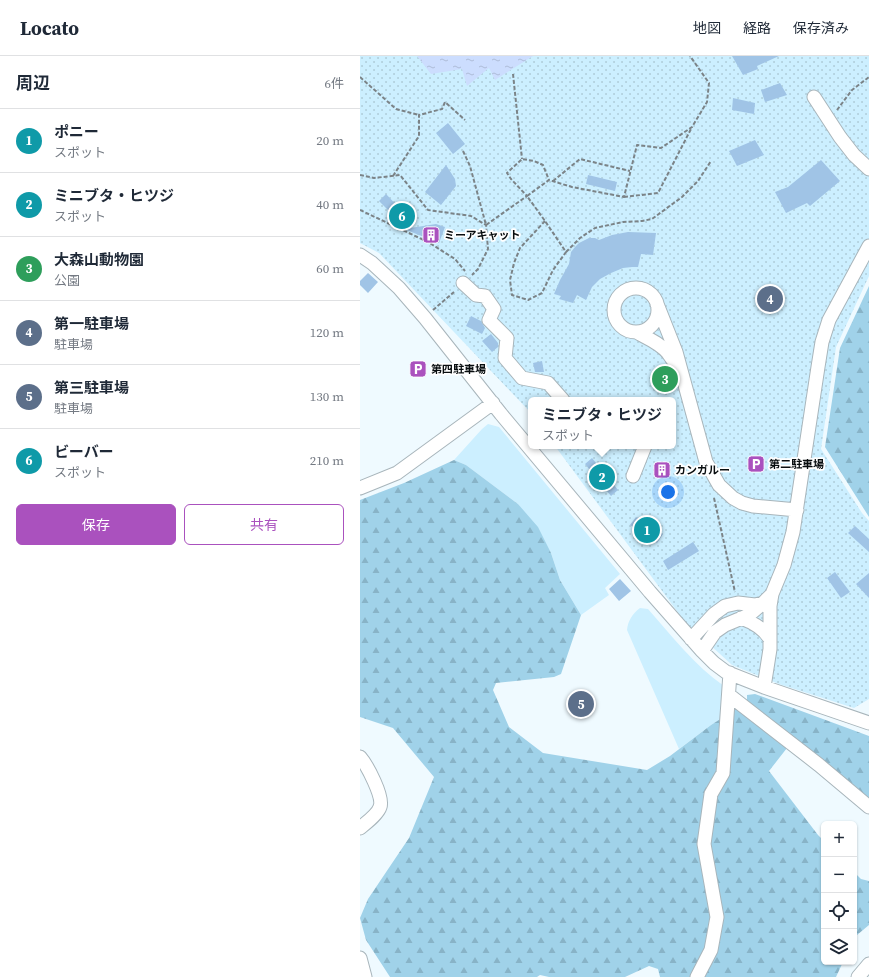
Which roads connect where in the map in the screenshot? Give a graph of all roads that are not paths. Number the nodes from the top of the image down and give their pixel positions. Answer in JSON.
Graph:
{"nodes":[{"id":1,"x":814,"y":98,"type":"dead end"},
{"id":2,"x":869,"y":168,"type":"edge"},
{"id":3,"x":869,"y":246,"type":"edge"},
{"id":4,"x":360,"y":255,"type":"edge"},
{"id":5,"x":467,"y":280,"type":"road end"},
{"id":6,"x":657,"y":304,"type":"junction"},
{"id":7,"x":636,"y":332,"type":"junction"},
{"id":8,"x":681,"y":372,"type":"junction"},
{"id":9,"x":560,"y":397,"type":"edge"},
{"id":10,"x":493,"y":403,"type":"junction"},
{"id":11,"x":528,"y":445,"type":"edge"},
{"id":12,"x":531,"y":449,"type":"edge"},
{"id":13,"x":644,"y":449,"type":"edge"},
{"id":14,"x":633,"y":476,"type":"dead end"},
{"id":15,"x":360,"y":488,"type":"edge"},
{"id":16,"x":797,"y":510,"type":"junction"},
{"id":17,"x":772,"y":594,"type":"junction"},
{"id":18,"x":762,"y":603,"type":"junction"},
{"id":19,"x":741,"y":618,"type":"junction"},
{"id":20,"x":691,"y":639,"type":"junction"},
{"id":21,"x":770,"y":639,"type":"junction"},
{"id":22,"x":702,"y":651,"type":"junction"},
{"id":23,"x":730,"y":673,"type":"junction"},
{"id":24,"x":764,"y":687,"type":"junction"},
{"id":25,"x":729,"y":695,"type":"junction"},
{"id":26,"x":869,"y":723,"type":"edge"},
{"id":27,"x":360,"y":757,"type":"edge"},
{"id":28,"x":869,"y":807,"type":"edge"},
{"id":29,"x":360,"y":828,"type":"edge"},
{"id":30,"x":360,"y":958,"type":"edge"},
{"id":31,"x":869,"y":964,"type":"edge"},
{"id":32,"x":365,"y":977,"type":"edge"},
{"id":33,"x":697,"y":977,"type":"edge"},
{"id":34,"x":858,"y":977,"type":"edge"}],
"edges":[{"from":1,"to":2,"type":"street"},
{"from":3,"to":16,"type":"street"},
{"from":4,"to":10,"type":"street"},
{"from":5,"to":9,"type":"street"},
{"from":6,"to":7,"type":"street"},
{"from":6,"to":7,"type":"street"},
{"from":6,"to":8,"type":"street"},
{"from":7,"to":8,"type":"street"},
{"from":8,"to":16,"type":"street"},
{"from":10,"to":11,"type":"street"},
{"from":10,"to":15,"type":"street"},
{"from":12,"to":20,"type":"street"},
{"from":13,"to":14,"type":"street"},
{"from":16,"to":17,"type":"street"},
{"from":17,"to":18,"type":"street"},
{"from":17,"to":21,"type":"street"},
{"from":18,"to":19,"type":"street"},
{"from":18,"to":20,"type":"street"},
{"from":19,"to":21,"type":"street"},
{"from":19,"to":22,"type":"street"},
{"from":20,"to":22,"type":"street"},
{"from":21,"to":24,"type":"street"},
{"from":22,"to":23,"type":"street"},
{"from":23,"to":24,"type":"street"},
{"from":23,"to":25,"type":"street"},
{"from":24,"to":26,"type":"street"},
{"from":25,"to":28,"type":"street"},
{"from":25,"to":33,"type":"street"},
{"from":27,"to":29,"type":"street"},
{"from":30,"to":32,"type":"street"},
{"from":31,"to":34,"type":"street"}]}
